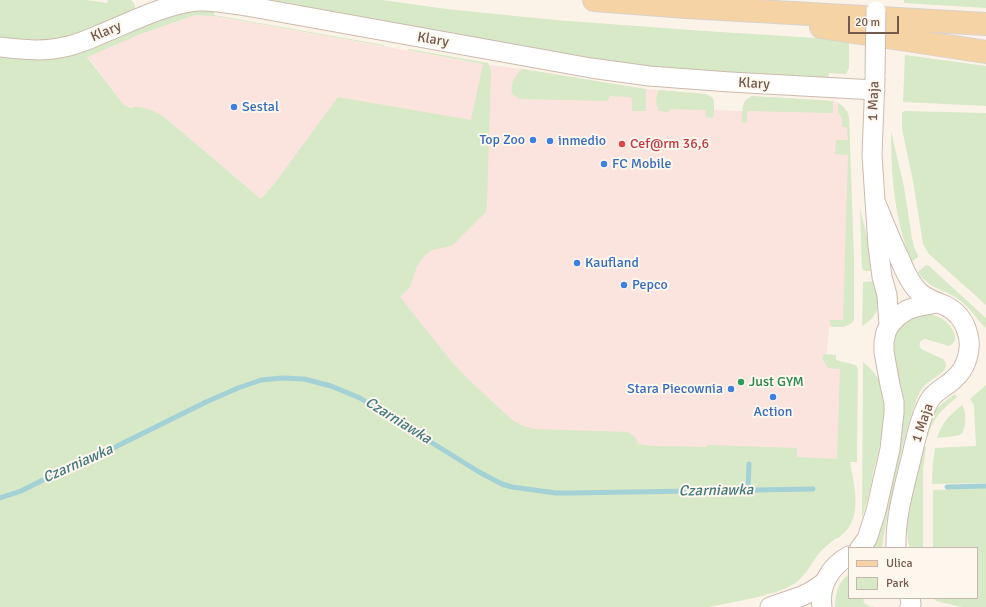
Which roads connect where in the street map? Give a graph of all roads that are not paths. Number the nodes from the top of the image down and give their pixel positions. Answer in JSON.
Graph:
{"nodes":[{"id":1,"x":594,"y":0,"type":"edge"},
{"id":2,"x":877,"y":0,"type":"edge"},
{"id":3,"x":687,"y":7,"type":"junction"},
{"id":4,"x":986,"y":24,"type":"edge"},
{"id":5,"x":0,"y":47,"type":"edge"},
{"id":6,"x":986,"y":52,"type":"edge"},
{"id":7,"x":875,"y":82,"type":"junction"},
{"id":8,"x":875,"y":201,"type":"junction"},
{"id":9,"x":937,"y":303,"type":"junction"},
{"id":10,"x":889,"y":326,"type":"junction"},
{"id":11,"x":861,"y":547,"type":"edge"},
{"id":12,"x":896,"y":547,"type":"edge"},
{"id":13,"x":848,"y":557,"type":"edge"},
{"id":14,"x":825,"y":582,"type":"junction"},
{"id":15,"x":770,"y":607,"type":"edge"},
{"id":16,"x":822,"y":607,"type":"edge"}],
"edges":[{"from":1,"to":3,"type":"main road"},
{"from":2,"to":7,"type":"street","name":"1 Maja","bridge":true},
{"from":3,"to":4,"type":"main road"},
{"from":3,"to":6,"type":"main road"},
{"from":5,"to":7,"type":"street","name":"Klary"},
{"from":7,"to":8,"type":"street","name":"1 Maja"},
{"from":8,"to":9,"type":"street","name":"1 Maja"},
{"from":8,"to":10,"type":"street","name":"1 Maja"},
{"from":9,"to":10,"type":"street"},
{"from":9,"to":12,"type":"street","name":"1 Maja"},
{"from":10,"to":11,"type":"street","name":"1 Maja"},
{"from":13,"to":14,"type":"street"},
{"from":14,"to":15,"type":"street"},
{"from":14,"to":16,"type":"street"}]}
